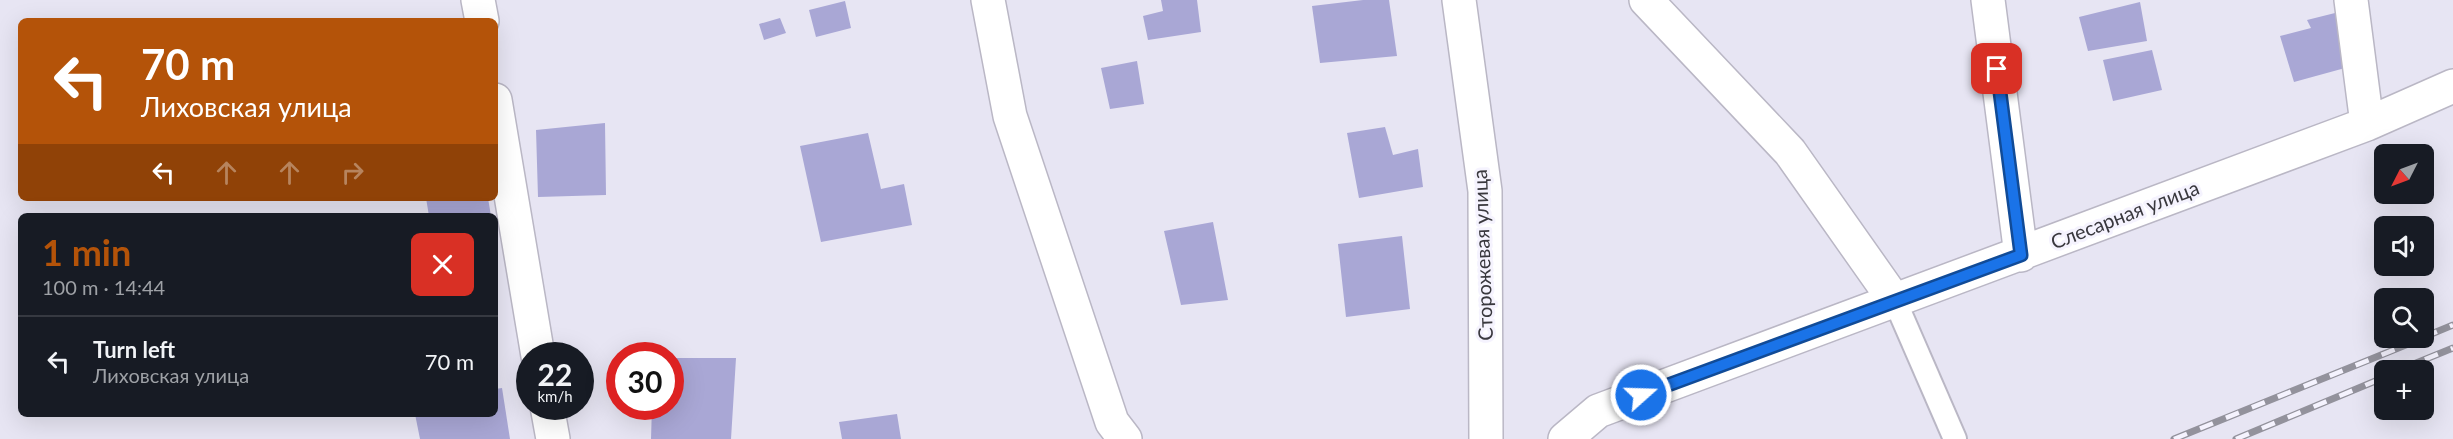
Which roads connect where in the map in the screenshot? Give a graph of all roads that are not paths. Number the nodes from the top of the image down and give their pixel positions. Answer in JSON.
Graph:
{"nodes":[{"id":1,"x":478,"y":0,"type":"edge"},
{"id":2,"x":988,"y":0,"type":"edge"},
{"id":3,"x":1460,"y":0,"type":"edge"},
{"id":4,"x":1646,"y":0,"type":"edge"},
{"id":5,"x":1988,"y":0,"type":"edge"},
{"id":6,"x":2351,"y":0,"type":"edge"},
{"id":7,"x":481,"y":18,"type":"edge"},
{"id":8,"x":2453,"y":86,"type":"edge"},
{"id":9,"x":498,"y":118,"type":"edge"},
{"id":10,"x":2367,"y":124,"type":"junction"},
{"id":11,"x":2021,"y":255,"type":"junction"},
{"id":12,"x":1895,"y":302,"type":"junction"},
{"id":13,"x":536,"y":342,"type":"edge"},
{"id":14,"x":550,"y":420,"type":"edge"},
{"id":15,"x":553,"y":439,"type":"edge"},
{"id":16,"x":1125,"y":439,"type":"edge"},
{"id":17,"x":1486,"y":439,"type":"edge"},
{"id":18,"x":1565,"y":439,"type":"edge"},
{"id":19,"x":1955,"y":439,"type":"edge"}],
"edges":[{"from":1,"to":7,"type":"street"},
{"from":2,"to":16,"type":"street"},
{"from":3,"to":17,"type":"street","name":"Сторожевая улица"},
{"from":4,"to":12,"type":"street"},
{"from":5,"to":11,"type":"street"},
{"from":6,"to":10,"type":"street"},
{"from":8,"to":10,"type":"street","name":"Слесарная улица"},
{"from":9,"to":13,"type":"street"},
{"from":10,"to":11,"type":"street","name":"Слесарная улица"},
{"from":11,"to":12,"type":"street","name":"Слесарная улица"},
{"from":12,"to":18,"type":"street","name":"Слесарная улица"},
{"from":12,"to":19,"type":"lane"},
{"from":14,"to":15,"type":"street"}]}
